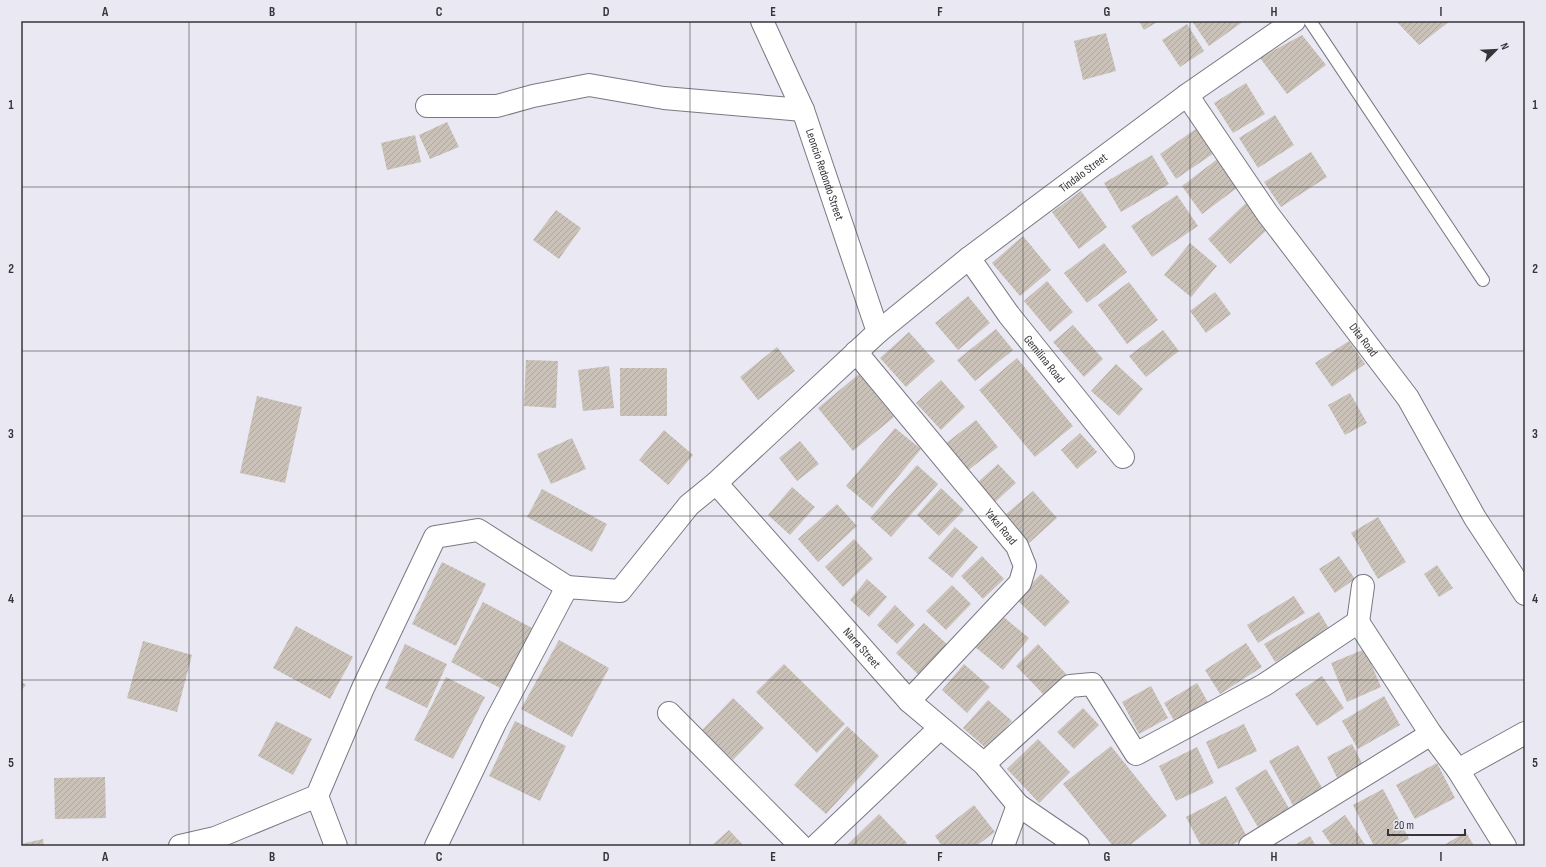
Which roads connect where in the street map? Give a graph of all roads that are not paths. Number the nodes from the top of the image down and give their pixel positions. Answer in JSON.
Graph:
{"nodes":[{"id":1,"x":762,"y":21,"type":"edge"},
{"id":2,"x":1294,"y":21,"type":"edge"},
{"id":3,"x":1310,"y":21,"type":"edge"},
{"id":4,"x":1188,"y":95,"type":"junction"},
{"id":5,"x":427,"y":106,"type":"dead end"},
{"id":6,"x":803,"y":110,"type":"junction"},
{"id":7,"x":969,"y":258,"type":"junction"},
{"id":8,"x":1483,"y":280,"type":"dead end"},
{"id":9,"x":878,"y":332,"type":"junction"},
{"id":10,"x":856,"y":352,"type":"junction"},
{"id":11,"x":1123,"y":457,"type":"dead end"},
{"id":12,"x":716,"y":483,"type":"junction"},
{"id":13,"x":1363,"y":586,"type":"dead end"},
{"id":14,"x":567,"y":587,"type":"junction"},
{"id":15,"x":1525,"y":594,"type":"edge"},
{"id":16,"x":1358,"y":622,"type":"junction"},
{"id":17,"x":909,"y":701,"type":"junction"},
{"id":18,"x":669,"y":713,"type":"dead end"},
{"id":19,"x":940,"y":728,"type":"junction"},
{"id":20,"x":1525,"y":733,"type":"edge"},
{"id":21,"x":1431,"y":734,"type":"junction"},
{"id":22,"x":984,"y":764,"type":"junction"},
{"id":23,"x":1458,"y":770,"type":"junction"},
{"id":24,"x":317,"y":796,"type":"junction"},
{"id":25,"x":1018,"y":805,"type":"junction"},
{"id":26,"x":180,"y":846,"type":"edge"},
{"id":27,"x":336,"y":846,"type":"edge"},
{"id":28,"x":436,"y":846,"type":"edge"},
{"id":29,"x":801,"y":846,"type":"edge"},
{"id":30,"x":816,"y":846,"type":"edge"},
{"id":31,"x":1003,"y":846,"type":"edge"},
{"id":32,"x":1078,"y":846,"type":"edge"},
{"id":33,"x":1250,"y":846,"type":"edge"},
{"id":34,"x":1505,"y":846,"type":"edge"}],
"edges":[{"from":1,"to":6,"type":"street","name":"Leoncio Redondo Street"},
{"from":2,"to":4,"type":"street","name":"Tindalo Street"},
{"from":3,"to":8,"type":"lane"},
{"from":4,"to":7,"type":"street","name":"Tindalo Street"},
{"from":4,"to":15,"type":"street","name":"Dita Road"},
{"from":5,"to":6,"type":"street"},
{"from":6,"to":9,"type":"street","name":"Leoncio Redondo Street"},
{"from":7,"to":9,"type":"street","name":"Tindalo Street"},
{"from":7,"to":11,"type":"street","name":"Gemilina Road"},
{"from":9,"to":10,"type":"street","name":"Tindalo Street"},
{"from":10,"to":12,"type":"street","name":"Tindalo Street"},
{"from":10,"to":17,"type":"street","name":"Yakal Road"},
{"from":12,"to":14,"type":"street","name":"Tindalo Street"},
{"from":12,"to":17,"type":"street","name":"Narra Street"},
{"from":13,"to":16,"type":"street"},
{"from":14,"to":24,"type":"street"},
{"from":14,"to":28,"type":"street"},
{"from":16,"to":21,"type":"street"},
{"from":16,"to":22,"type":"street"},
{"from":17,"to":19,"type":"street","name":"Narra Street"},
{"from":18,"to":29,"type":"street"},
{"from":19,"to":22,"type":"street","name":"Narra Street"},
{"from":19,"to":30,"type":"street"},
{"from":20,"to":23,"type":"street"},
{"from":21,"to":23,"type":"street"},
{"from":21,"to":33,"type":"street"},
{"from":22,"to":25,"type":"street","name":"Narra Street"},
{"from":23,"to":34,"type":"street"},
{"from":24,"to":26,"type":"street"},
{"from":24,"to":27,"type":"street"},
{"from":25,"to":31,"type":"street"},
{"from":25,"to":32,"type":"street","name":"Narra Street"}]}
